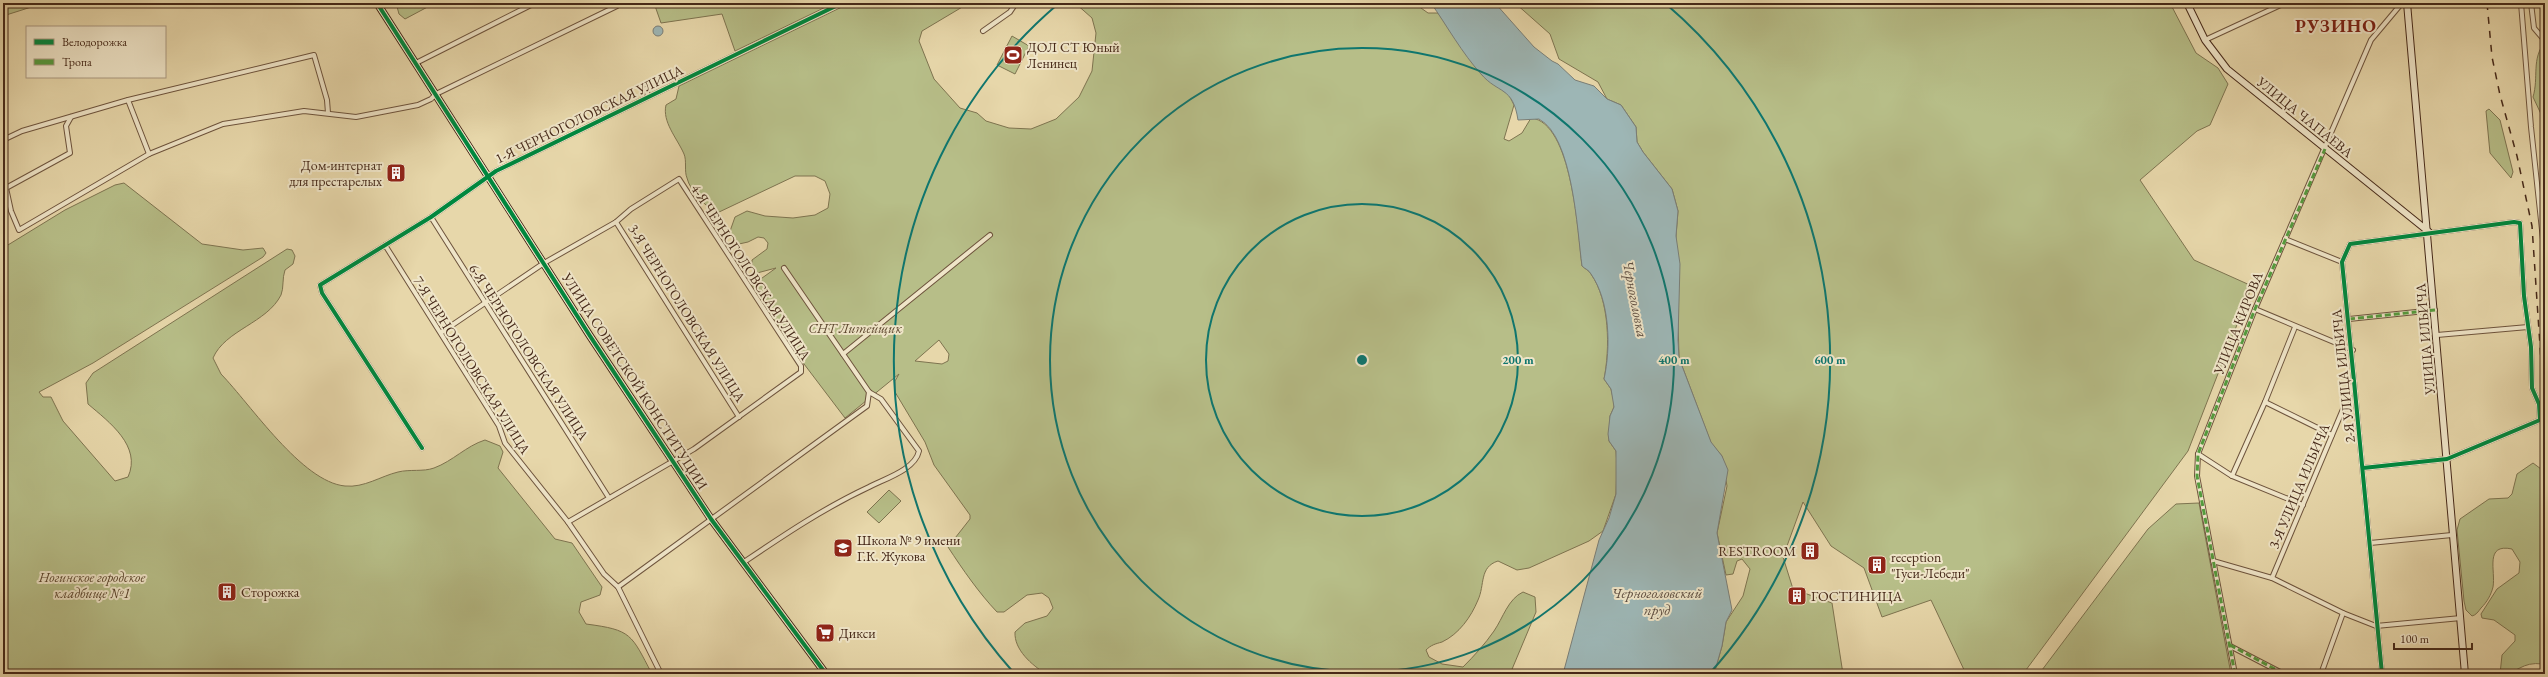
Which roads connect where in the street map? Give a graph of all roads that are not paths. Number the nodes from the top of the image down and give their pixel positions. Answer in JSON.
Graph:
{"nodes":[{"id":1,"x":377,"y":3,"type":"edge"},
{"id":2,"x":618,"y":3,"type":"edge"},
{"id":3,"x":842,"y":3,"type":"edge"},
{"id":4,"x":1016,"y":3,"type":"edge"},
{"id":5,"x":2187,"y":3,"type":"edge"},
{"id":6,"x":2285,"y":3,"type":"edge"},
{"id":7,"x":2402,"y":3,"type":"edge"},
{"id":8,"x":2407,"y":3,"type":"edge"},
{"id":9,"x":2521,"y":3,"type":"edge"},
{"id":10,"x":2531,"y":3,"type":"edge"},
{"id":11,"x":531,"y":5,"type":"dead end"},
{"id":12,"x":983,"y":31,"type":"dead end"},
{"id":13,"x":2205,"y":40,"type":"junction"},
{"id":14,"x":2545,"y":41,"type":"edge"},
{"id":15,"x":416,"y":63,"type":"junction"},
{"id":16,"x":646,"y":89,"type":"dead end"},
{"id":17,"x":436,"y":94,"type":"junction"},
{"id":18,"x":648,"y":96,"type":"junction"},
{"id":19,"x":128,"y":100,"type":"junction"},
{"id":20,"x":328,"y":113,"type":"junction"},
{"id":21,"x":70,"y":118,"type":"junction"},
{"id":22,"x":3,"y":140,"type":"edge"},
{"id":23,"x":2325,"y":149,"type":"junction"},
{"id":24,"x":149,"y":154,"type":"junction"},
{"id":25,"x":488,"y":177,"type":"junction"},
{"id":26,"x":3,"y":182,"type":"edge"},
{"id":27,"x":6,"y":188,"type":"junction"},
{"id":28,"x":2541,"y":212,"type":"junction"},
{"id":29,"x":431,"y":216,"type":"junction"},
{"id":30,"x":2545,"y":217,"type":"edge"},
{"id":31,"x":616,"y":222,"type":"junction"},
{"id":32,"x":2429,"y":232,"type":"junction"},
{"id":33,"x":990,"y":235,"type":"dead end"},
{"id":34,"x":2285,"y":239,"type":"junction"},
{"id":35,"x":385,"y":245,"type":"junction"},
{"id":36,"x":2545,"y":258,"type":"edge"},
{"id":37,"x":2342,"y":262,"type":"junction"},
{"id":38,"x":544,"y":263,"type":"junction"},
{"id":39,"x":784,"y":268,"type":"dead end"},
{"id":40,"x":485,"y":304,"type":"junction"},
{"id":41,"x":2255,"y":309,"type":"junction"},
{"id":42,"x":2435,"y":310,"type":"junction"},
{"id":43,"x":2349,"y":319,"type":"junction"},
{"id":44,"x":2295,"y":326,"type":"junction"},
{"id":45,"x":2528,"y":327,"type":"junction"},
{"id":46,"x":442,"y":332,"type":"junction"},
{"id":47,"x":2437,"y":335,"type":"junction"},
{"id":48,"x":2353,"y":350,"type":"junction"},
{"id":49,"x":844,"y":354,"type":"junction"},
{"id":50,"x":2354,"y":381,"type":"junction"},
{"id":51,"x":869,"y":392,"type":"junction"},
{"id":52,"x":2265,"y":402,"type":"junction"},
{"id":53,"x":739,"y":417,"type":"junction"},
{"id":54,"x":2332,"y":435,"type":"junction"},
{"id":55,"x":422,"y":448,"type":"dead end"},
{"id":56,"x":2198,"y":454,"type":"junction"},
{"id":57,"x":2447,"y":459,"type":"junction"},
{"id":58,"x":673,"y":461,"type":"junction"},
{"id":59,"x":2363,"y":468,"type":"junction"},
{"id":60,"x":2232,"y":476,"type":"junction"},
{"id":61,"x":609,"y":498,"type":"junction"},
{"id":62,"x":2303,"y":505,"type":"junction"},
{"id":63,"x":712,"y":519,"type":"junction"},
{"id":64,"x":568,"y":522,"type":"junction"},
{"id":65,"x":2452,"y":535,"type":"junction"},
{"id":66,"x":2370,"y":543,"type":"junction"},
{"id":67,"x":2213,"y":561,"type":"junction"},
{"id":68,"x":744,"y":562,"type":"junction"},
{"id":69,"x":2272,"y":578,"type":"junction"},
{"id":70,"x":618,"y":587,"type":"junction"},
{"id":71,"x":2343,"y":613,"type":"junction"},
{"id":72,"x":2461,"y":618,"type":"junction"},
{"id":73,"x":2376,"y":626,"type":"junction"},
{"id":74,"x":2230,"y":645,"type":"junction"},
{"id":75,"x":661,"y":674,"type":"edge"},
{"id":76,"x":826,"y":674,"type":"edge"},
{"id":77,"x":2235,"y":674,"type":"edge"},
{"id":78,"x":2284,"y":674,"type":"edge"},
{"id":79,"x":2321,"y":674,"type":"edge"},
{"id":80,"x":2382,"y":674,"type":"edge"},
{"id":81,"x":2465,"y":674,"type":"edge"}],
"edges":[{"from":1,"to":15,"type":"street","name":"УЛИЦА СОВЕТСКОЙ КОНСТИТУЦИИ"},
{"from":2,"to":17,"type":"street"},
{"from":3,"to":18,"type":"street","name":"1-Я ЧЕРНОГОЛОВСКАЯ УЛИЦА"},
{"from":4,"to":12,"type":"street"},
{"from":5,"to":13,"type":"street","name":"УЛИЦА ЧАПАЕВА"},
{"from":6,"to":13,"type":"street"},
{"from":7,"to":23,"type":"street","name":"УЛИЦА КИРОВА"},
{"from":8,"to":32,"type":"street","name":"УЛИЦА ИЛЬИЧА"},
{"from":9,"to":28,"type":"street"},
{"from":10,"to":14,"type":"street"},
{"from":11,"to":15,"type":"street"},
{"from":13,"to":23,"type":"street","name":"УЛИЦА ЧАПАЕВА"},
{"from":15,"to":17,"type":"street","name":"УЛИЦА СОВЕТСКОЙ КОНСТИТУЦИИ"},
{"from":16,"to":18,"type":"street"},
{"from":17,"to":20,"type":"street"},
{"from":17,"to":25,"type":"street","name":"УЛИЦА СОВЕТСКОЙ КОНСТИТУЦИИ"},
{"from":18,"to":25,"type":"street","name":"1-Я ЧЕРНОГОЛОВСКАЯ УЛИЦА"},
{"from":19,"to":20,"type":"street"},
{"from":19,"to":21,"type":"street"},
{"from":19,"to":24,"type":"street"},
{"from":20,"to":24,"type":"street"},
{"from":21,"to":22,"type":"street"},
{"from":21,"to":27,"type":"street"},
{"from":23,"to":32,"type":"street","name":"УЛИЦА ЧАПАЕВА"},
{"from":23,"to":34,"type":"street","name":"УЛИЦА КИРОВА"},
{"from":24,"to":27,"type":"street"},
{"from":25,"to":29,"type":"street","name":"1-Я ЧЕРНОГОЛОВСКАЯ УЛИЦА"},
{"from":25,"to":38,"type":"street","name":"УЛИЦА СОВЕТСКОЙ КОНСТИТУЦИИ"},
{"from":26,"to":27,"type":"street"},
{"from":28,"to":30,"type":"street"},
{"from":28,"to":36,"type":"street"},
{"from":29,"to":35,"type":"street","name":"1-Я ЧЕРНОГОЛОВСКАЯ УЛИЦА"},
{"from":29,"to":40,"type":"street","name":"6-Я ЧЕРНОГОЛОВСКАЯ УЛИЦА"},
{"from":31,"to":38,"type":"street"},
{"from":31,"to":53,"type":"street","name":"3-Я ЧЕРНОГОЛОВСКАЯ УЛИЦА"},
{"from":31,"to":53,"type":"street","name":"4-Я ЧЕРНОГОЛОВСКАЯ УЛИЦА"},
{"from":32,"to":37,"type":"street"},
{"from":32,"to":42,"type":"street","name":"УЛИЦА ИЛЬИЧА"},
{"from":32,"to":45,"type":"street"},
{"from":33,"to":49,"type":"street"},
{"from":34,"to":37,"type":"street"},
{"from":34,"to":41,"type":"street","name":"УЛИЦА КИРОВА"},
{"from":35,"to":46,"type":"street","name":"7-Я ЧЕРНОГОЛОВСКАЯ УЛИЦА"},
{"from":35,"to":55,"type":"street","name":"1-Я ЧЕРНОГОЛОВСКАЯ УЛИЦА"},
{"from":37,"to":43,"type":"street","name":"2-Я УЛИЦА ИЛЬИЧА"},
{"from":38,"to":40,"type":"street"},
{"from":38,"to":58,"type":"street","name":"УЛИЦА СОВЕТСКОЙ КОНСТИТУЦИИ"},
{"from":39,"to":49,"type":"street"},
{"from":40,"to":46,"type":"street"},
{"from":40,"to":61,"type":"street","name":"6-Я ЧЕРНОГОЛОВСКАЯ УЛИЦА"},
{"from":41,"to":44,"type":"street"},
{"from":41,"to":56,"type":"street","name":"УЛИЦА КИРОВА"},
{"from":42,"to":43,"type":"street"},
{"from":42,"to":47,"type":"street","name":"УЛИЦА ИЛЬИЧА"},
{"from":43,"to":48,"type":"street","name":"2-Я УЛИЦА ИЛЬИЧА"},
{"from":44,"to":48,"type":"street"},
{"from":44,"to":52,"type":"street"},
{"from":45,"to":47,"type":"street"},
{"from":45,"to":57,"type":"street"},
{"from":46,"to":64,"type":"street","name":"7-Я ЧЕРНОГОЛОВСКАЯ УЛИЦА"},
{"from":47,"to":57,"type":"street","name":"УЛИЦА ИЛЬИЧА"},
{"from":48,"to":50,"type":"street","name":"2-Я УЛИЦА ИЛЬИЧА"},
{"from":49,"to":51,"type":"street"},
{"from":50,"to":54,"type":"street","name":"3-Я УЛИЦА ИЛЬИЧА"},
{"from":50,"to":59,"type":"street","name":"2-Я УЛИЦА ИЛЬИЧА"},
{"from":51,"to":63,"type":"street"},
{"from":51,"to":68,"type":"street"},
{"from":52,"to":54,"type":"street"},
{"from":52,"to":60,"type":"street"},
{"from":53,"to":58,"type":"street"},
{"from":54,"to":62,"type":"street","name":"3-Я УЛИЦА ИЛЬИЧА"},
{"from":56,"to":60,"type":"street"},
{"from":56,"to":67,"type":"street","name":"УЛИЦА КИРОВА"},
{"from":57,"to":59,"type":"street"},
{"from":57,"to":65,"type":"street","name":"УЛИЦА ИЛЬИЧА"},
{"from":58,"to":61,"type":"street"},
{"from":58,"to":63,"type":"street","name":"УЛИЦА СОВЕТСКОЙ КОНСТИТУЦИИ"},
{"from":59,"to":66,"type":"street","name":"2-Я УЛИЦА ИЛЬИЧА"},
{"from":60,"to":62,"type":"street"},
{"from":61,"to":64,"type":"street"},
{"from":62,"to":69,"type":"street","name":"3-Я УЛИЦА ИЛЬИЧА"},
{"from":63,"to":68,"type":"street","name":"УЛИЦА СОВЕТСКОЙ КОНСТИТУЦИИ"},
{"from":63,"to":70,"type":"street"},
{"from":64,"to":70,"type":"street","name":"7-Я ЧЕРНОГОЛОВСКАЯ УЛИЦА"},
{"from":65,"to":66,"type":"street"},
{"from":65,"to":72,"type":"street","name":"УЛИЦА ИЛЬИЧА"},
{"from":66,"to":73,"type":"street","name":"2-Я УЛИЦА ИЛЬИЧА"},
{"from":67,"to":69,"type":"street"},
{"from":67,"to":74,"type":"street","name":"УЛИЦА КИРОВА"},
{"from":68,"to":76,"type":"street","name":"УЛИЦА СОВЕТСКОЙ КОНСТИТУЦИИ"},
{"from":69,"to":71,"type":"street"},
{"from":70,"to":75,"type":"street","name":"7-Я ЧЕРНОГОЛОВСКАЯ УЛИЦА"},
{"from":71,"to":73,"type":"street"},
{"from":71,"to":79,"type":"street"},
{"from":72,"to":73,"type":"street"},
{"from":72,"to":81,"type":"street","name":"УЛИЦА ИЛЬИЧА"},
{"from":73,"to":80,"type":"street","name":"2-Я УЛИЦА ИЛЬИЧА"},
{"from":74,"to":77,"type":"street","name":"УЛИЦА КИРОВА"},
{"from":74,"to":78,"type":"street"}]}
